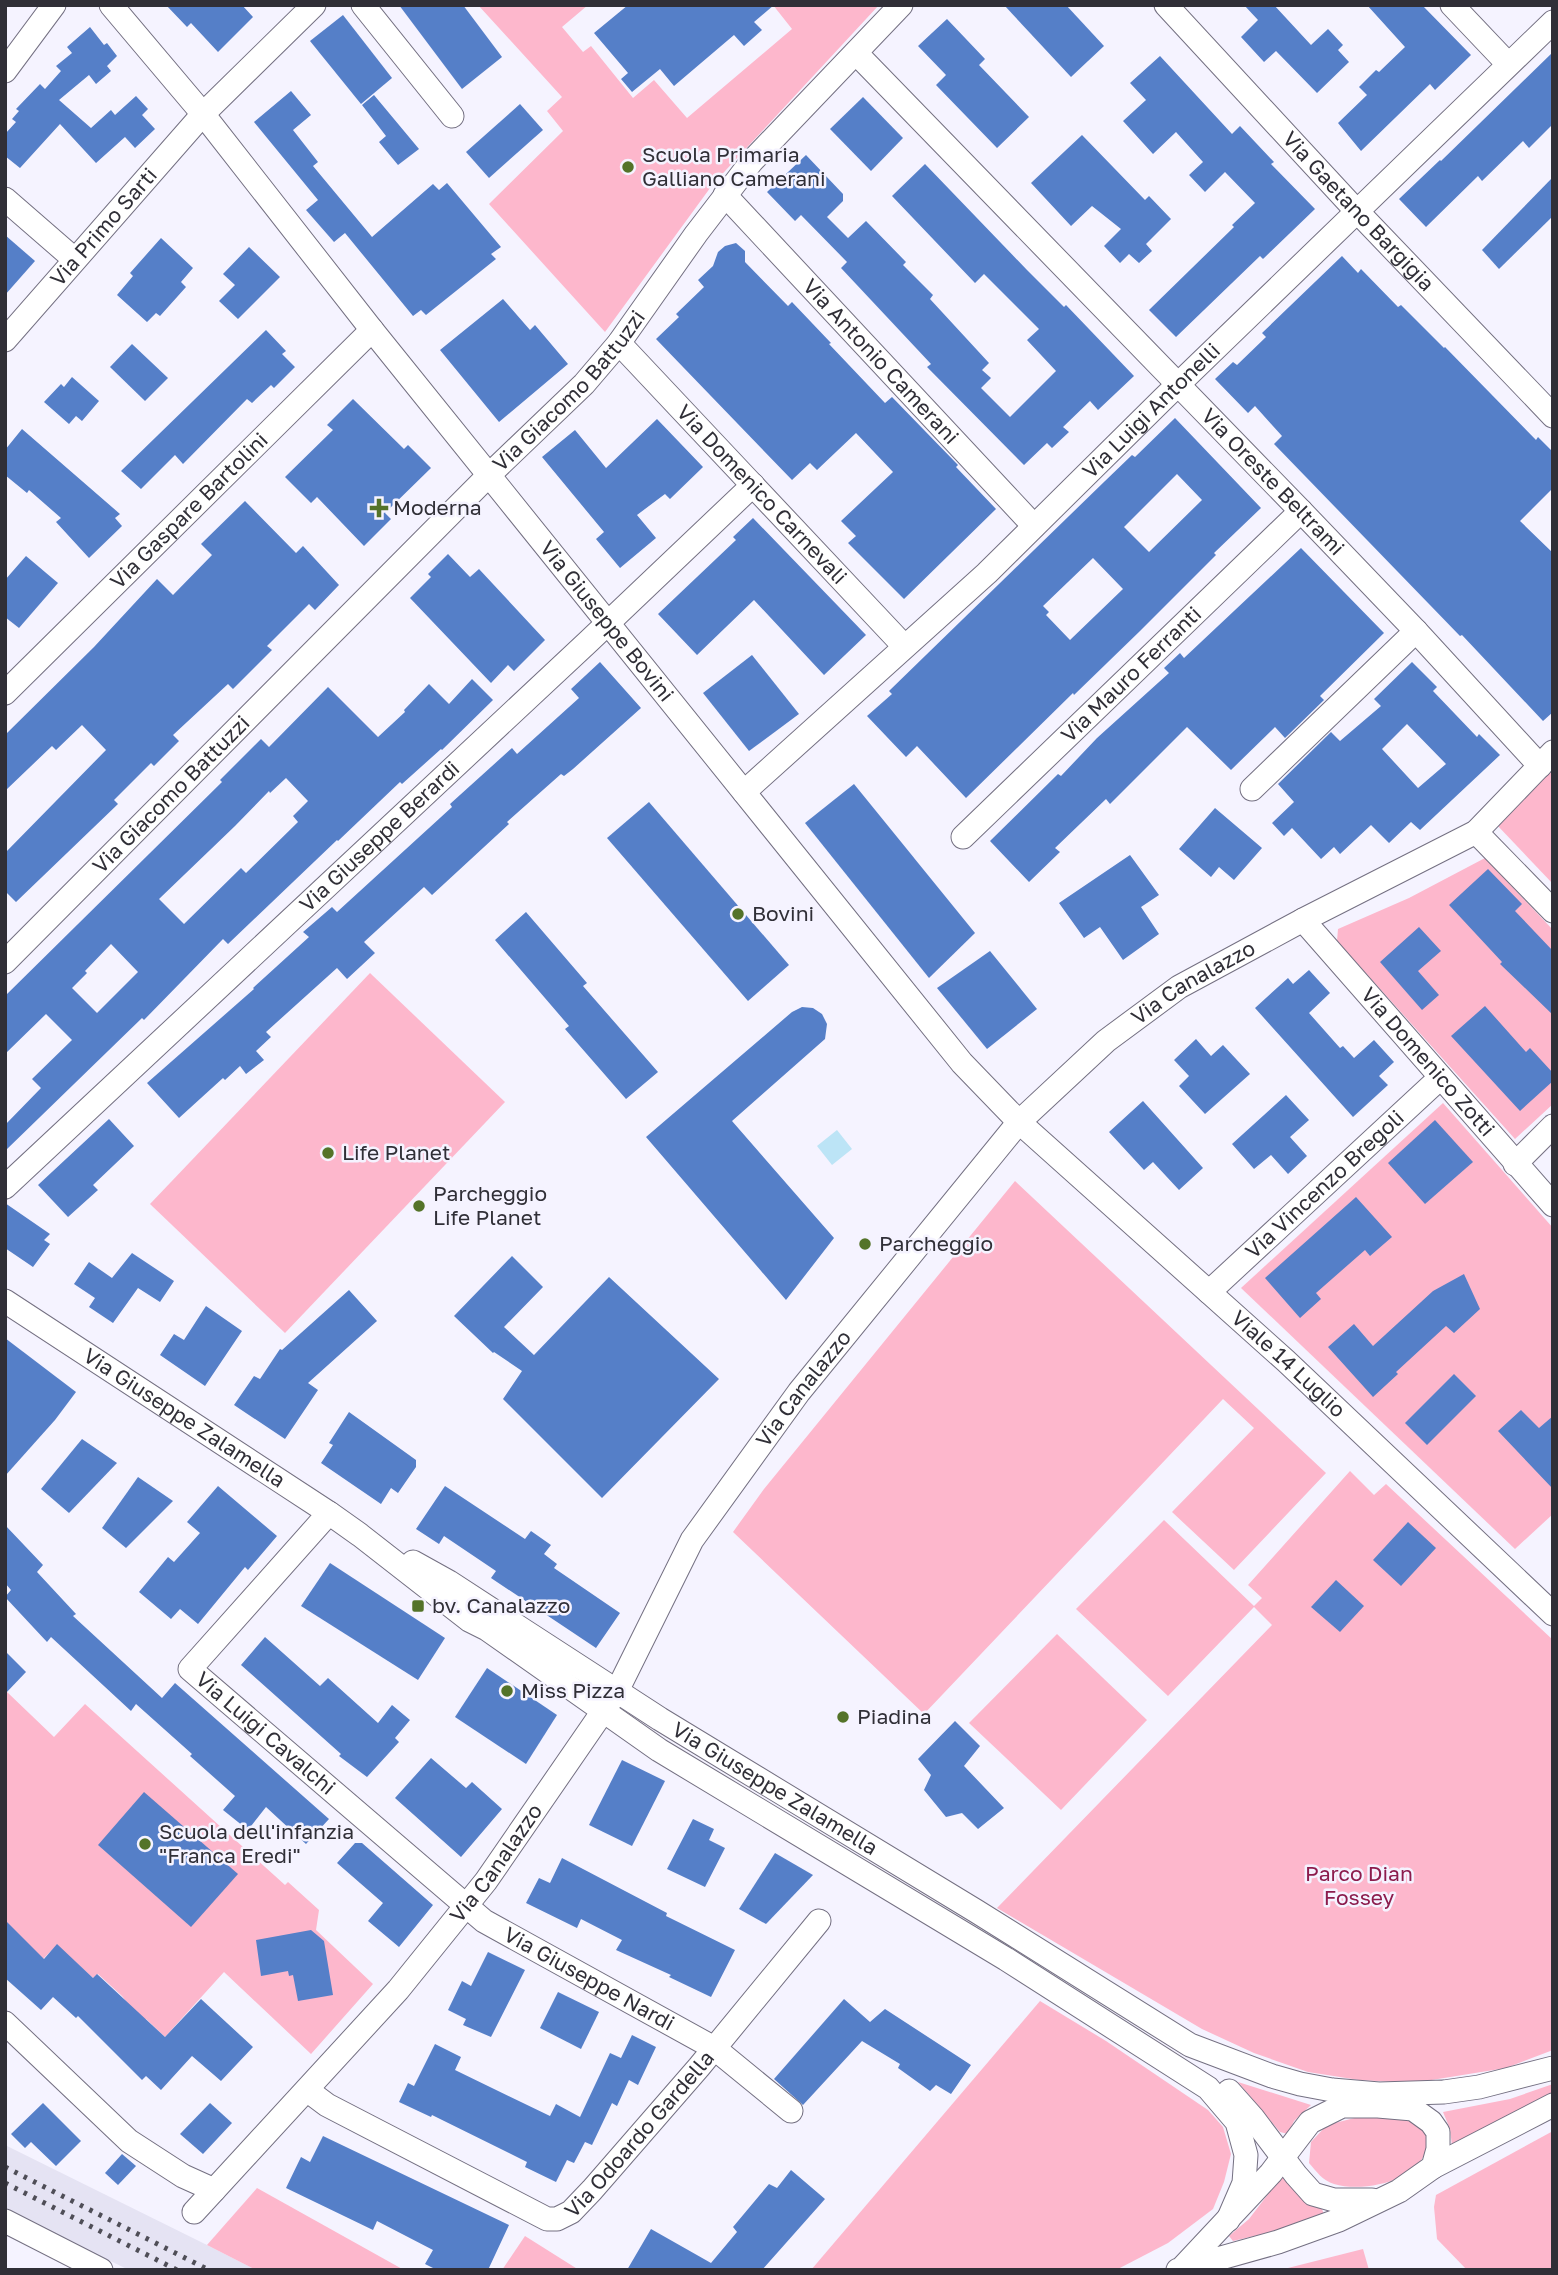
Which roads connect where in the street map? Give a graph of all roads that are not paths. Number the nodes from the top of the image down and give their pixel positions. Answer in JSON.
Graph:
{"nodes":[{"id":1,"x":54,"y":5,"type":"edge"},
{"id":2,"x":111,"y":5,"type":"edge"},
{"id":3,"x":314,"y":5,"type":"edge"},
{"id":4,"x":363,"y":5,"type":"edge"},
{"id":5,"x":901,"y":5,"type":"edge"},
{"id":6,"x":1166,"y":5,"type":"edge"},
{"id":7,"x":1452,"y":5,"type":"edge"},
{"id":8,"x":1553,"y":22,"type":"edge"},
{"id":9,"x":856,"y":53,"type":"junction"},
{"id":10,"x":1508,"y":64,"type":"junction"},
{"id":11,"x":5,"y":71,"type":"edge"},
{"id":12,"x":203,"y":114,"type":"junction"},
{"id":13,"x":452,"y":116,"type":"dead end"},
{"id":14,"x":725,"y":195,"type":"junction"},
{"id":15,"x":5,"y":199,"type":"edge"},
{"id":16,"x":1357,"y":211,"type":"junction"},
{"id":17,"x":74,"y":260,"type":"junction"},
{"id":18,"x":372,"y":330,"type":"junction"},
{"id":19,"x":5,"y":340,"type":"edge"},
{"id":20,"x":619,"y":343,"type":"junction"},
{"id":21,"x":1178,"y":384,"type":"junction"},
{"id":22,"x":1553,"y":416,"type":"edge"},
{"id":23,"x":489,"y":475,"type":"junction"},
{"id":24,"x":753,"y":485,"type":"junction"},
{"id":25,"x":1301,"y":511,"type":"junction"},
{"id":26,"x":1034,"y":526,"type":"junction"},
{"id":27,"x":608,"y":623,"type":"junction"},
{"id":28,"x":1416,"y":631,"type":"junction"},
{"id":29,"x":904,"y":646,"type":"junction"},
{"id":30,"x":5,"y":693,"type":"edge"},
{"id":31,"x":1546,"y":759,"type":"edge"},
{"id":32,"x":1252,"y":789,"type":"dead end"},
{"id":33,"x":744,"y":792,"type":"junction"},
{"id":34,"x":1476,"y":832,"type":"junction"},
{"id":35,"x":963,"y":837,"type":"dead end"},
{"id":36,"x":1553,"y":911,"type":"edge"},
{"id":37,"x":1303,"y":920,"type":"junction"},
{"id":38,"x":5,"y":962,"type":"edge"},
{"id":39,"x":1440,"y":1078,"type":"junction"},
{"id":40,"x":1019,"y":1122,"type":"junction"},
{"id":41,"x":1553,"y":1126,"type":"edge"},
{"id":42,"x":1516,"y":1164,"type":"junction"},
{"id":43,"x":5,"y":1187,"type":"edge"},
{"id":44,"x":1553,"y":1205,"type":"edge"},
{"id":45,"x":1209,"y":1292,"type":"junction"},
{"id":46,"x":5,"y":1301,"type":"edge"},
{"id":47,"x":329,"y":1513,"type":"junction"},
{"id":48,"x":360,"y":1535,"type":"junction"},
{"id":49,"x":1553,"y":1614,"type":"edge"},
{"id":50,"x":617,"y":1691,"type":"junction"},
{"id":51,"x":604,"y":1720,"type":"junction"},
{"id":52,"x":790,"y":1799,"type":"junction"},
{"id":53,"x":466,"y":1905,"type":"junction"},
{"id":54,"x":819,"y":1921,"type":"dead end"},
{"id":55,"x":1006,"y":1959,"type":"junction"},
{"id":56,"x":5,"y":2023,"type":"edge"},
{"id":57,"x":1190,"y":2045,"type":"junction"},
{"id":58,"x":714,"y":2048,"type":"junction"},
{"id":59,"x":1553,"y":2068,"type":"edge"},
{"id":60,"x":1553,"y":2075,"type":"edge"},
{"id":61,"x":307,"y":2090,"type":"junction"},
{"id":62,"x":1553,"y":2105,"type":"edge"},
{"id":63,"x":1342,"y":2106,"type":"junction"},
{"id":64,"x":1413,"y":2109,"type":"junction"},
{"id":65,"x":791,"y":2111,"type":"dead end"},
{"id":66,"x":1283,"y":2157,"type":"junction"},
{"id":67,"x":1433,"y":2167,"type":"junction"},
{"id":68,"x":214,"y":2190,"type":"junction"},
{"id":69,"x":1378,"y":2200,"type":"junction"},
{"id":70,"x":194,"y":2212,"type":"dead end"},
{"id":71,"x":1228,"y":2220,"type":"junction"},
{"id":72,"x":5,"y":2221,"type":"edge"},
{"id":73,"x":1181,"y":2268,"type":"edge"},
{"id":74,"x":101,"y":2270,"type":"edge"}],
"edges":[{"from":1,"to":11,"type":"street"},
{"from":2,"to":12,"type":"street","name":"Via Giuseppe Bovini"},
{"from":3,"to":12,"type":"street","name":"Via Primo Sarti"},
{"from":4,"to":13,"type":"street"},
{"from":5,"to":9,"type":"street","name":"Via Giacomo Battuzzi"},
{"from":6,"to":16,"type":"street","name":"Via Gaetano Bargigia"},
{"from":7,"to":10,"type":"street"},
{"from":8,"to":10,"type":"street","name":"Via Luigi Antonelli"},
{"from":9,"to":14,"type":"street","name":"Via Giacomo Battuzzi"},
{"from":9,"to":21,"type":"street","name":"Via Oreste Beltrami"},
{"from":10,"to":16,"type":"street","name":"Via Luigi Antonelli"},
{"from":12,"to":17,"type":"street","name":"Via Primo Sarti"},
{"from":12,"to":18,"type":"street","name":"Via Giuseppe Bovini"},
{"from":14,"to":20,"type":"street","name":"Via Giacomo Battuzzi"},
{"from":14,"to":26,"type":"street","name":"Via Antonio Camerani"},
{"from":15,"to":17,"type":"street"},
{"from":16,"to":21,"type":"street","name":"Via Luigi Antonelli"},
{"from":16,"to":22,"type":"street","name":"Via Gaetano Bargigia"},
{"from":17,"to":19,"type":"street","name":"Via Primo Sarti"},
{"from":18,"to":23,"type":"street","name":"Via Giuseppe Bovini"},
{"from":18,"to":30,"type":"street","name":"Via Gaspare Bartolini"},
{"from":20,"to":23,"type":"street","name":"Via Giacomo Battuzzi"},
{"from":20,"to":24,"type":"street","name":"Via Domenico Carnevali"},
{"from":21,"to":25,"type":"street","name":"Via Oreste Beltrami"},
{"from":21,"to":26,"type":"street","name":"Via Luigi Antonelli"},
{"from":23,"to":27,"type":"street","name":"Via Giuseppe Bovini"},
{"from":23,"to":38,"type":"street","name":"Via Giacomo Battuzzi"},
{"from":24,"to":27,"type":"street","name":"Via Giuseppe Berardi"},
{"from":24,"to":29,"type":"street","name":"Via Domenico Carnevali"},
{"from":25,"to":28,"type":"street","name":"Via Oreste Beltrami"},
{"from":25,"to":35,"type":"street","name":"Via Mauro Ferranti"},
{"from":26,"to":29,"type":"street","name":"Via Luigi Antonelli"},
{"from":27,"to":33,"type":"street","name":"Via Giuseppe Bovini"},
{"from":27,"to":43,"type":"street","name":"Via Giuseppe Berardi"},
{"from":28,"to":31,"type":"street","name":"Via Oreste Beltrami"},
{"from":28,"to":32,"type":"street"},
{"from":29,"to":33,"type":"street","name":"Via Luigi Antonelli"},
{"from":31,"to":34,"type":"street","name":"Via Canalazzo"},
{"from":33,"to":40,"type":"street","name":"Via Giuseppe Bovini"},
{"from":34,"to":36,"type":"street"},
{"from":34,"to":37,"type":"street","name":"Via Canalazzo"},
{"from":37,"to":39,"type":"street","name":"Via Domenico Zotti"},
{"from":37,"to":40,"type":"street","name":"Via Canalazzo"},
{"from":39,"to":42,"type":"street","name":"Via Domenico Zotti"},
{"from":39,"to":45,"type":"street","name":"Via Vincenzo Bregoli"},
{"from":40,"to":45,"type":"street","name":"Viale 14 Luglio"},
{"from":40,"to":50,"type":"street","name":"Via Canalazzo"},
{"from":41,"to":42,"type":"street"},
{"from":42,"to":44,"type":"street","name":"Via Domenico Zotti"},
{"from":45,"to":49,"type":"street","name":"Viale 14 Luglio"},
{"from":46,"to":47,"type":"street","name":"Via Giuseppe Zalamella"},
{"from":47,"to":48,"type":"street","name":"Via Giuseppe Zalamella"},
{"from":47,"to":53,"type":"street","name":"Via Luigi Cavalchi"},
{"from":48,"to":50,"type":"street","name":"Via Giuseppe Zalamella"},
{"from":48,"to":51,"type":"street","name":"Via Giuseppe Zalamella"},
{"from":50,"to":51,"type":"street","name":"Via Canalazzo"},
{"from":50,"to":52,"type":"street","name":"Via Giuseppe Zalamella"},
{"from":51,"to":52,"type":"street"},
{"from":51,"to":53,"type":"street","name":"Via Canalazzo"},
{"from":51,"to":55,"type":"street","name":"Via Giuseppe Zalamella"},
{"from":52,"to":57,"type":"street","name":"Via Giuseppe Zalamella"},
{"from":53,"to":58,"type":"street","name":"Via Giuseppe Nardi"},
{"from":53,"to":61,"type":"street","name":"Via Canalazzo"},
{"from":54,"to":58,"type":"street","name":"Via Odoardo Gardella"},
{"from":55,"to":66,"type":"street","name":"Via Giuseppe Zalamella"},
{"from":55,"to":71,"type":"street","name":"Via Giuseppe Zalamella"},
{"from":56,"to":68,"type":"street"},
{"from":57,"to":59,"type":"street","name":"Via Giuseppe Zalamella"},
{"from":57,"to":63,"type":"street","name":"Via Giuseppe Zalamella"},
{"from":58,"to":61,"type":"street","name":"Via Odoardo Gardella"},
{"from":58,"to":65,"type":"street","name":"Via Giuseppe Nardi"},
{"from":60,"to":64,"type":"street"},
{"from":61,"to":68,"type":"street","name":"Via Canalazzo"},
{"from":62,"to":67,"type":"street"},
{"from":63,"to":64,"type":"street"},
{"from":63,"to":66,"type":"street"},
{"from":64,"to":67,"type":"street"},
{"from":66,"to":69,"type":"street"},
{"from":66,"to":71,"type":"street"},
{"from":67,"to":69,"type":"street"},
{"from":68,"to":70,"type":"street","name":"Via Canalazzo"},
{"from":69,"to":73,"type":"street"},
{"from":71,"to":73,"type":"street"},
{"from":72,"to":74,"type":"street"}]}
